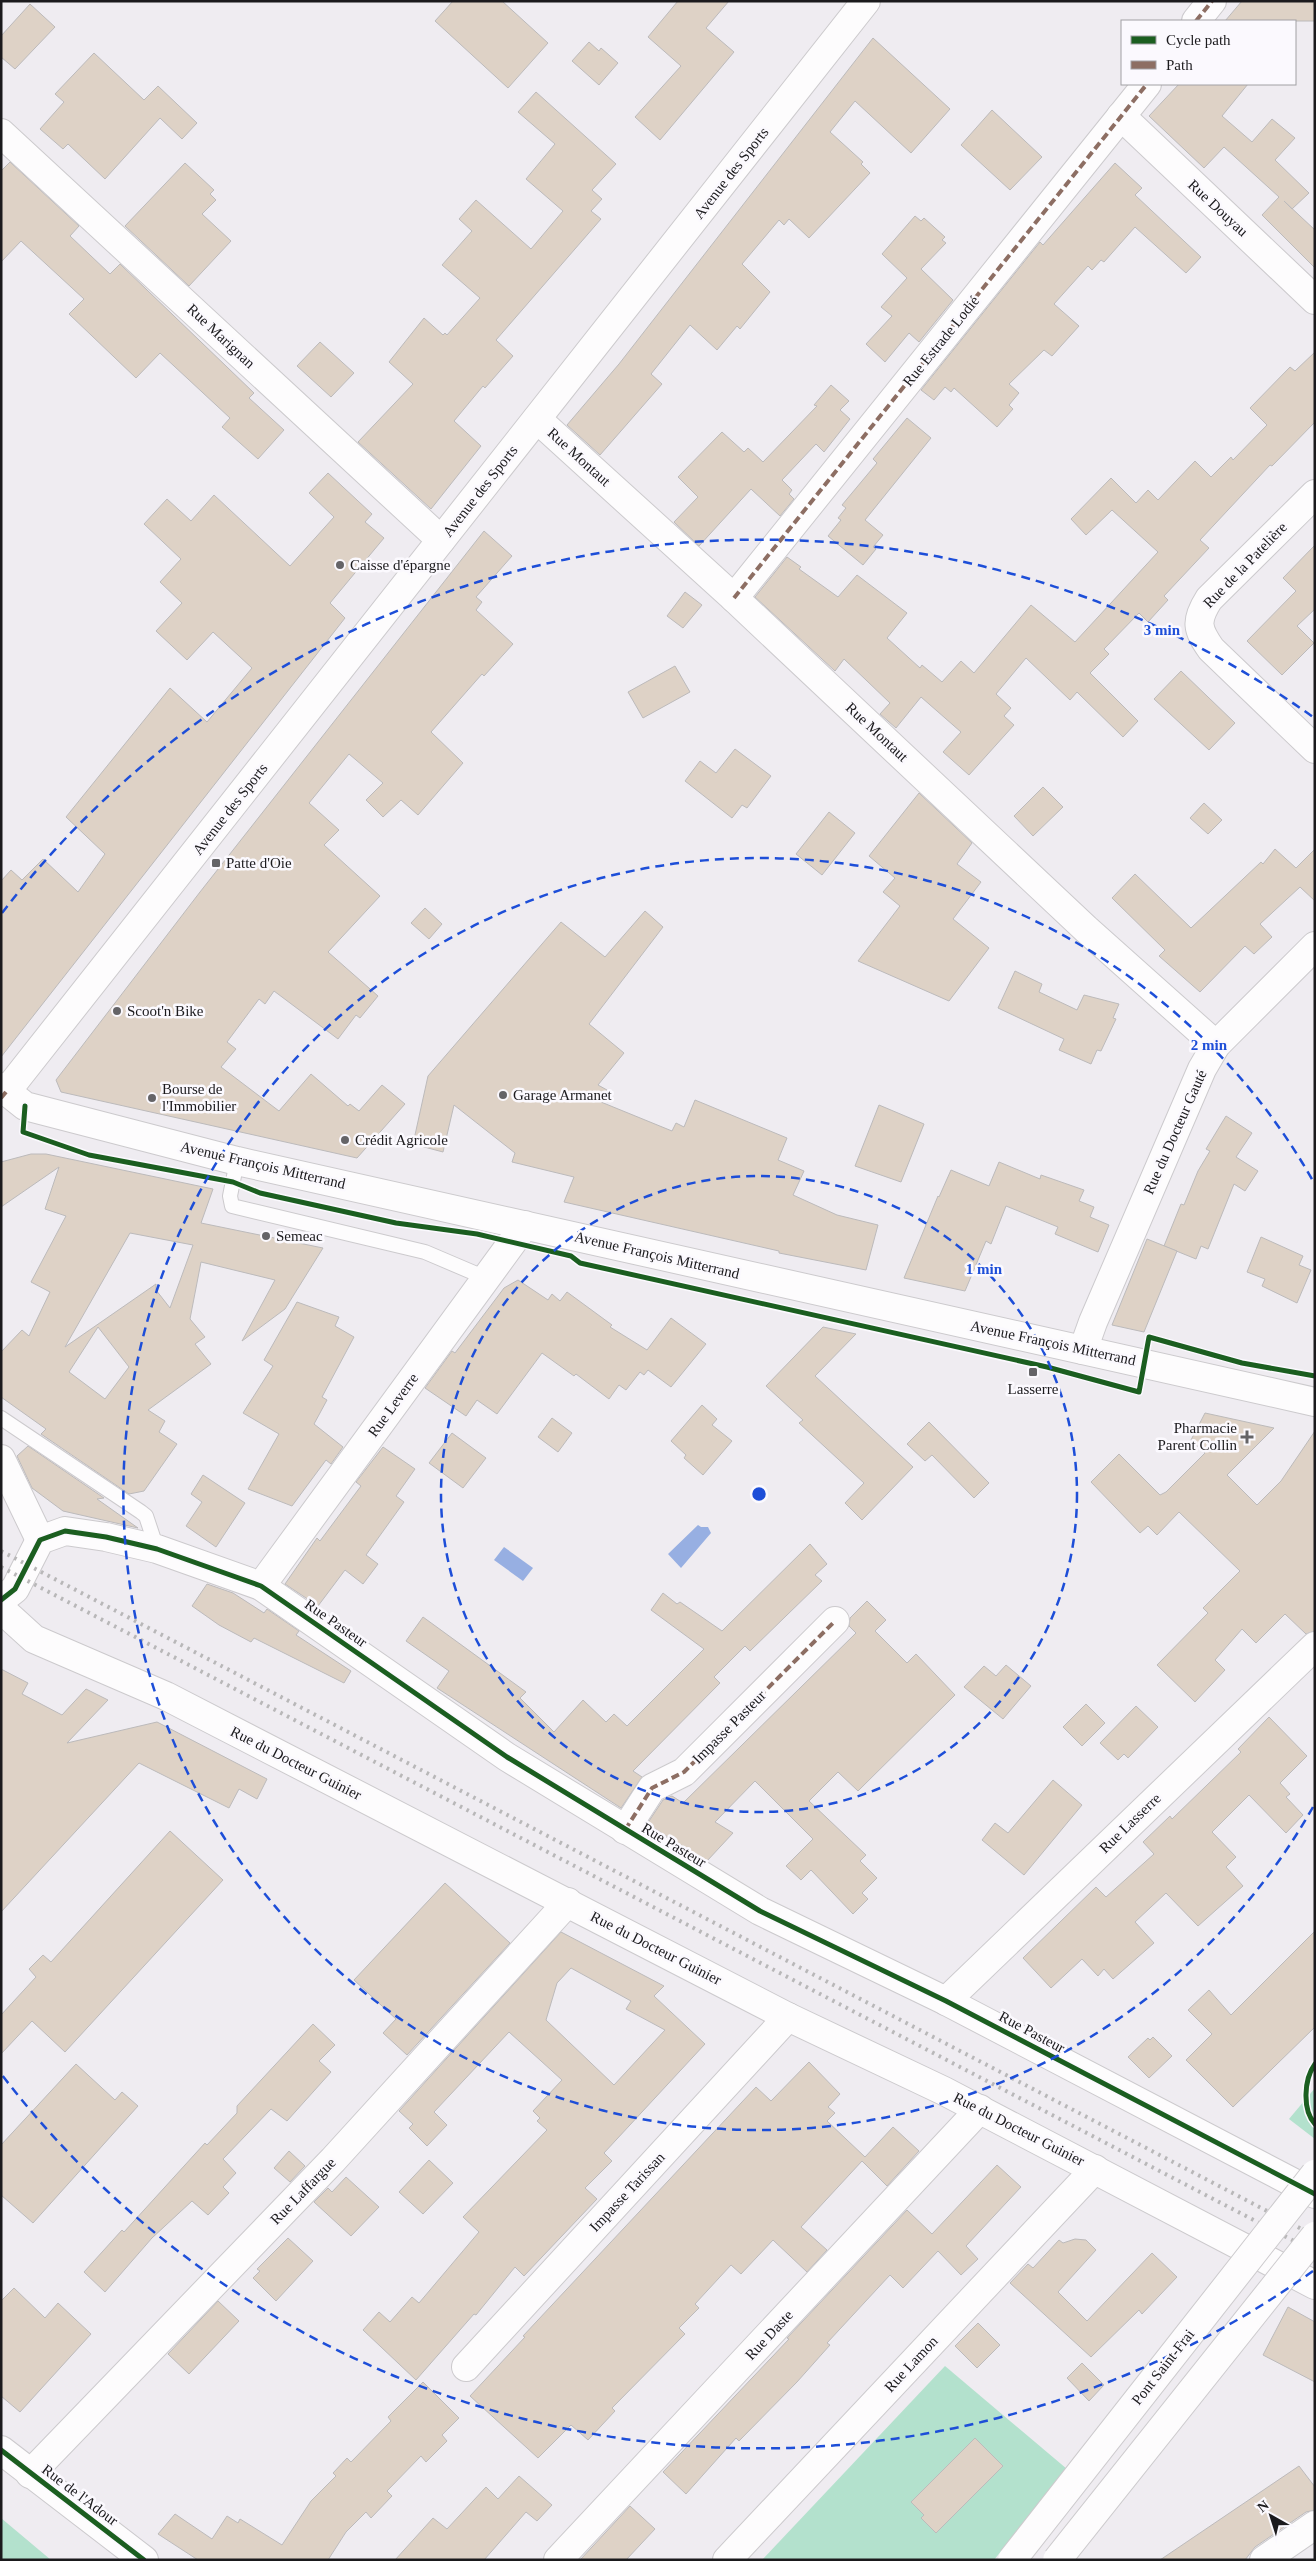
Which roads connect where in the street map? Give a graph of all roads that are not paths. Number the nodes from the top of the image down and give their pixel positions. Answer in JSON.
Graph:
{"nodes":[{"id":1,"x":866,"y":1,"type":"edge"},
{"id":2,"x":1212,"y":1,"type":"edge"},
{"id":3,"x":1197,"y":20,"type":"edge"},
{"id":4,"x":1146,"y":85,"type":"edge"},
{"id":5,"x":1121,"y":116,"type":"junction"},
{"id":6,"x":1,"y":133,"type":"edge"},
{"id":7,"x":1315,"y":300,"type":"edge"},
{"id":8,"x":537,"y":419,"type":"junction"},
{"id":9,"x":1315,"y":494,"type":"edge"},
{"id":10,"x":442,"y":540,"type":"junction"},
{"id":11,"x":734,"y":598,"type":"junction"},
{"id":12,"x":1315,"y":749,"type":"edge"},
{"id":13,"x":1315,"y":946,"type":"edge"},
{"id":14,"x":1216,"y":1045,"type":"junction"},
{"id":15,"x":3,"y":1092,"type":"edge"},
{"id":16,"x":237,"y":1161,"type":"junction"},
{"id":17,"x":525,"y":1224,"type":"junction"},
{"id":18,"x":486,"y":1278,"type":"junction"},
{"id":19,"x":1083,"y":1350,"type":"junction"},
{"id":20,"x":1315,"y":1402,"type":"edge"},
{"id":21,"x":1,"y":1418,"type":"edge"},
{"id":22,"x":1,"y":1459,"type":"edge"},
{"id":23,"x":38,"y":1546,"type":"junction"},
{"id":24,"x":157,"y":1549,"type":"junction"},
{"id":25,"x":261,"y":1586,"type":"junction"},
{"id":26,"x":1,"y":1600,"type":"edge"},
{"id":27,"x":1,"y":1609,"type":"edge"},
{"id":28,"x":835,"y":1622,"type":"dead end"},
{"id":29,"x":1315,"y":1646,"type":"edge"},
{"id":30,"x":625,"y":1830,"type":"junction"},
{"id":31,"x":568,"y":1902,"type":"junction"},
{"id":32,"x":946,"y":2001,"type":"junction"},
{"id":33,"x":788,"y":2017,"type":"junction"},
{"id":34,"x":980,"y":2109,"type":"junction"},
{"id":35,"x":1095,"y":2169,"type":"junction"},
{"id":36,"x":1315,"y":2174,"type":"edge"},
{"id":37,"x":1315,"y":2194,"type":"edge"},
{"id":38,"x":1315,"y":2236,"type":"edge"},
{"id":39,"x":1315,"y":2285,"type":"edge"},
{"id":40,"x":466,"y":2367,"type":"dead end"},
{"id":41,"x":1,"y":2450,"type":"edge"},
{"id":42,"x":30,"y":2474,"type":"junction"},
{"id":43,"x":1315,"y":2525,"type":"edge"},
{"id":44,"x":144,"y":2560,"type":"edge"},
{"id":45,"x":558,"y":2560,"type":"edge"},
{"id":46,"x":727,"y":2560,"type":"edge"},
{"id":47,"x":1012,"y":2560,"type":"edge"},
{"id":48,"x":1057,"y":2560,"type":"edge"},
{"id":49,"x":1264,"y":2560,"type":"edge"}],
"edges":[{"from":1,"to":8,"type":"street","name":"Avenue des Sports"},
{"from":2,"to":3,"type":"street"},
{"from":4,"to":5,"type":"street","name":"Rue Estrade Lodié"},
{"from":5,"to":7,"type":"street","name":"Rue Douyau"},
{"from":5,"to":11,"type":"street","name":"Rue Estrade Lodié"},
{"from":6,"to":10,"type":"street","name":"Rue Marignan"},
{"from":8,"to":10,"type":"street","name":"Avenue des Sports"},
{"from":8,"to":11,"type":"street","name":"Rue Montaut"},
{"from":9,"to":12,"type":"street","name":"Rue de la Patelière"},
{"from":10,"to":15,"type":"street","name":"Avenue des Sports"},
{"from":11,"to":14,"type":"street","name":"Rue Montaut"},
{"from":13,"to":14,"type":"street","name":"Rue du Docteur Gauté"},
{"from":14,"to":19,"type":"street","name":"Rue du Docteur Gauté"},
{"from":15,"to":16,"type":"street","name":"Avenue François Mitterrand"},
{"from":16,"to":17,"type":"street","name":"Avenue François Mitterrand"},
{"from":16,"to":18,"type":"lane"},
{"from":17,"to":18,"type":"street","name":"Rue Leverre"},
{"from":17,"to":19,"type":"street","name":"Avenue François Mitterrand"},
{"from":18,"to":25,"type":"street","name":"Rue Leverre"},
{"from":19,"to":20,"type":"street","name":"Avenue François Mitterrand"},
{"from":21,"to":24,"type":"lane"},
{"from":22,"to":23,"type":"street"},
{"from":23,"to":24,"type":"street","name":"Rue Pasteur"},
{"from":23,"to":26,"type":"street"},
{"from":24,"to":25,"type":"street","name":"Rue Pasteur"},
{"from":25,"to":30,"type":"street","name":"Rue Pasteur"},
{"from":27,"to":31,"type":"street","name":"Rue du Docteur Guinier"},
{"from":28,"to":30,"type":"street","name":"Impasse Pasteur"},
{"from":29,"to":32,"type":"street","name":"Rue Lasserre"},
{"from":30,"to":32,"type":"street","name":"Rue Pasteur"},
{"from":31,"to":33,"type":"street","name":"Rue du Docteur Guinier"},
{"from":31,"to":42,"type":"street","name":"Rue Laffargue"},
{"from":32,"to":37,"type":"street","name":"Rue Pasteur"},
{"from":33,"to":34,"type":"street","name":"Rue du Docteur Guinier"},
{"from":33,"to":40,"type":"street","name":"Impasse Tarissan"},
{"from":34,"to":35,"type":"street","name":"Rue du Docteur Guinier"},
{"from":34,"to":45,"type":"street","name":"Rue Daste"},
{"from":35,"to":39,"type":"street","name":"Rue du Docteur Guinier"},
{"from":35,"to":46,"type":"street","name":"Rue Lamon"},
{"from":36,"to":47,"type":"street","name":"Pont Saint-Frai","bridge":true},
{"from":38,"to":48,"type":"street","bridge":true},
{"from":41,"to":42,"type":"street","name":"Rue de l'Adour"},
{"from":42,"to":44,"type":"street","name":"Rue de l'Adour"},
{"from":43,"to":49,"type":"street"}]}
